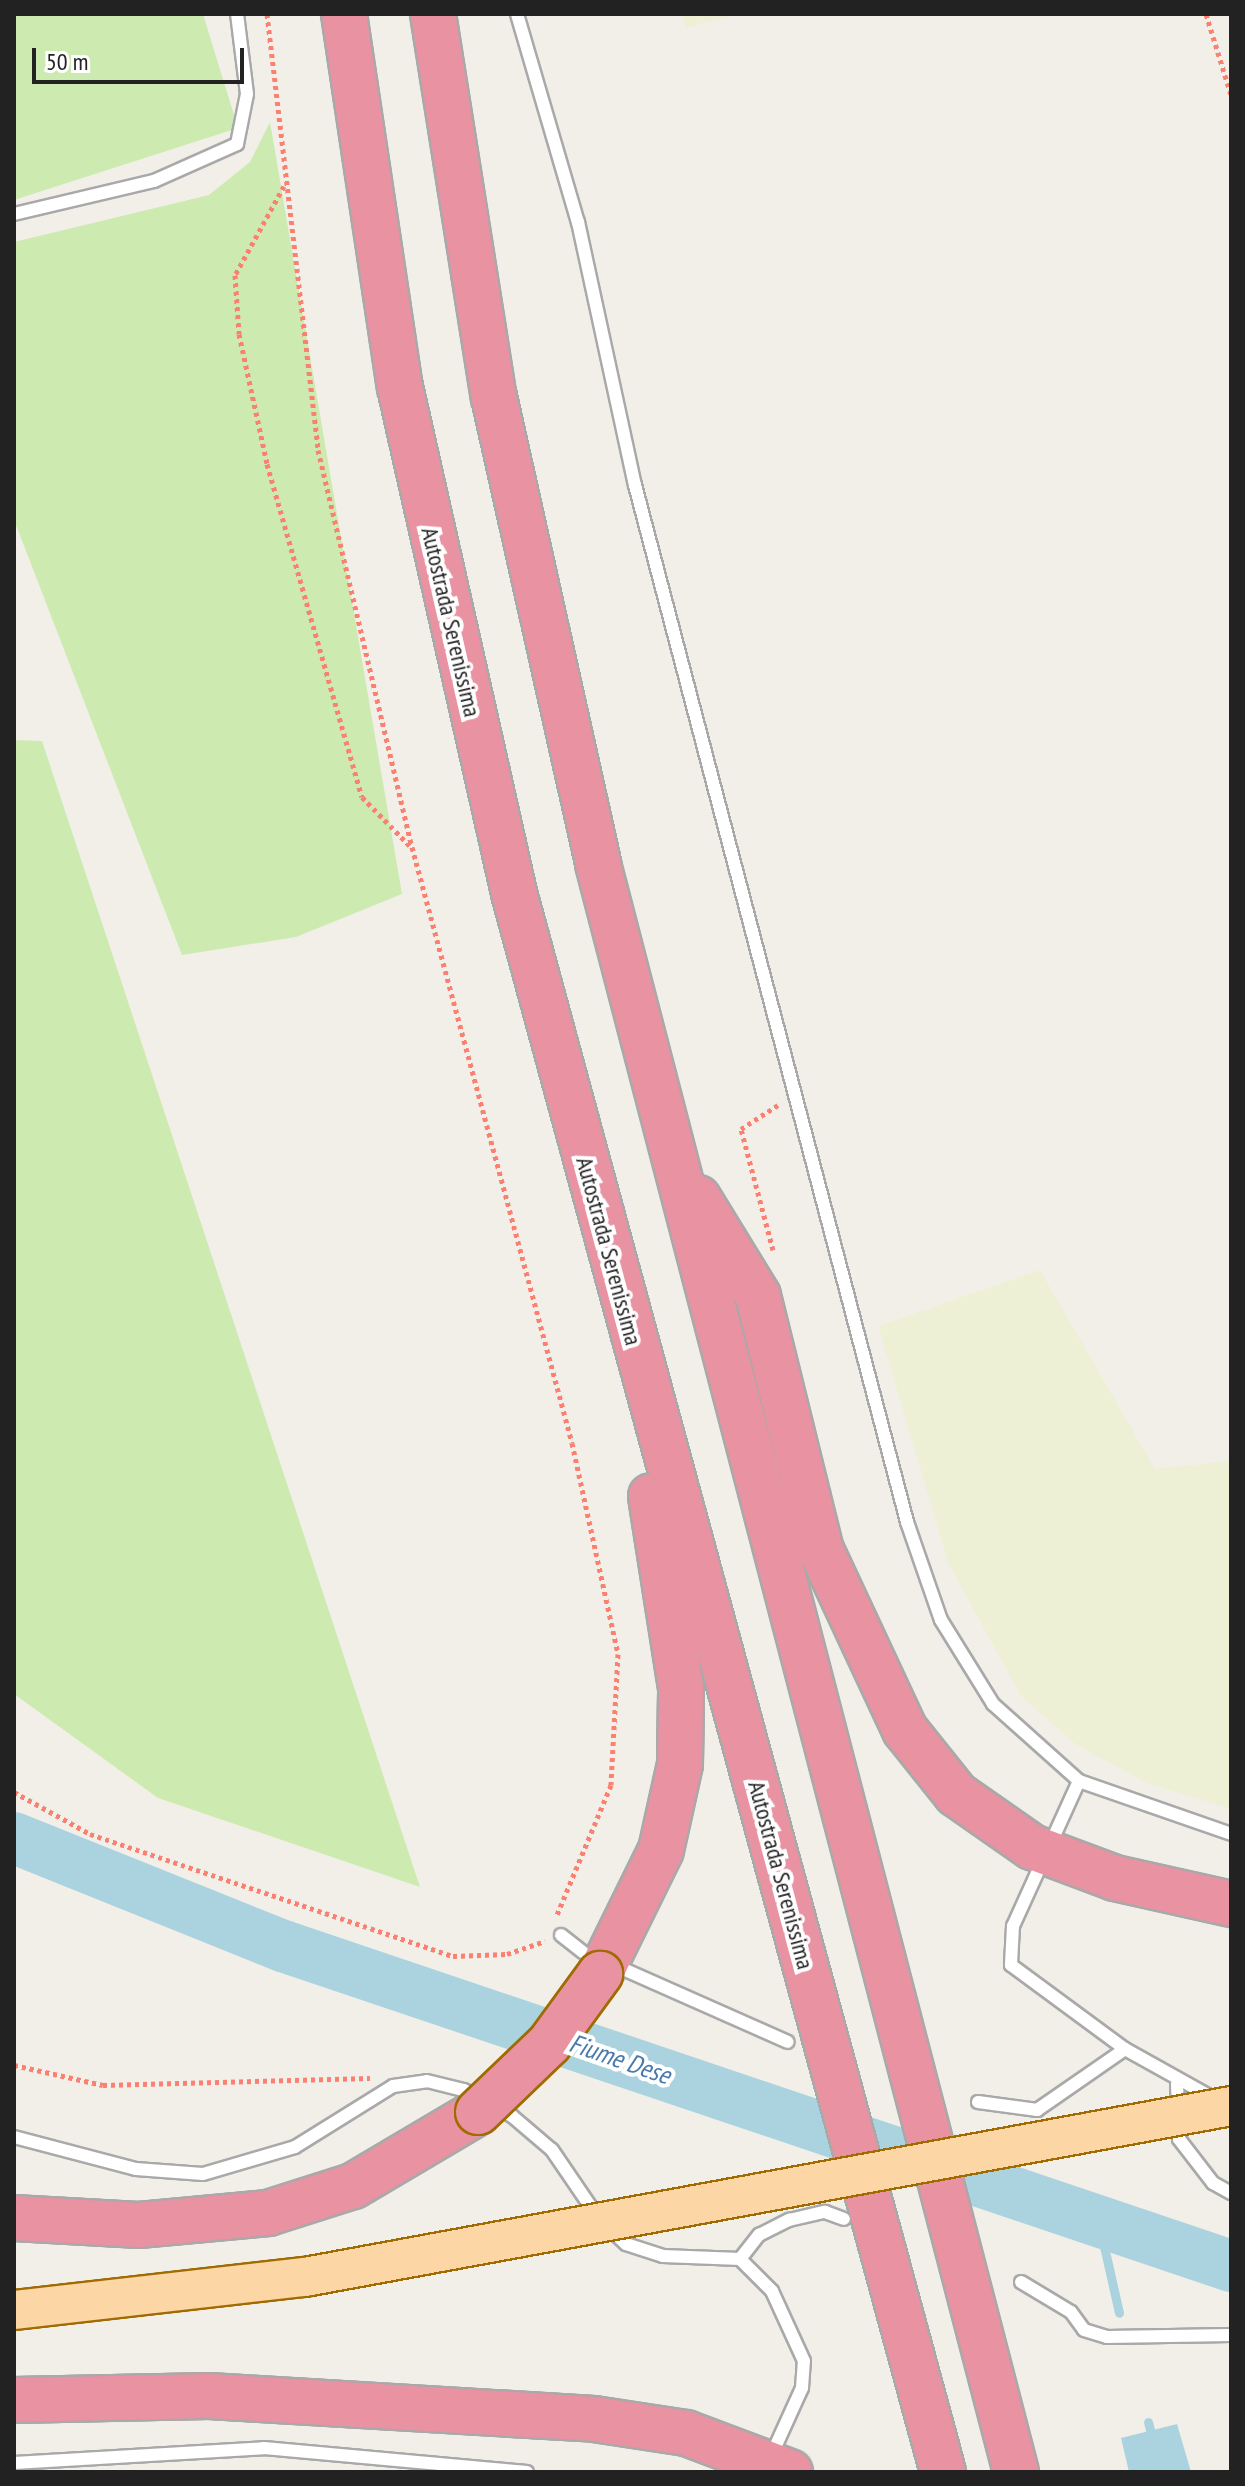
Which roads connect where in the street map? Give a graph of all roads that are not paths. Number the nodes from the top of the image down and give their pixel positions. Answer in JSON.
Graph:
{"nodes":[{"id":1,"x":237,"y":14,"type":"edge"},
{"id":2,"x":344,"y":14,"type":"edge"},
{"id":3,"x":433,"y":14,"type":"edge"},
{"id":4,"x":517,"y":14,"type":"edge"},
{"id":5,"x":14,"y":214,"type":"edge"},
{"id":6,"x":674,"y":1157,"type":"junction"},
{"id":7,"x":589,"y":1177,"type":"junction"},
{"id":8,"x":1079,"y":1781,"type":"junction"},
{"id":9,"x":1231,"y":1834,"type":"edge"},
{"id":10,"x":1054,"y":1836,"type":"dead end"},
{"id":11,"x":1038,"y":1871,"type":"dead end"},
{"id":12,"x":1231,"y":1904,"type":"edge"},
{"id":13,"x":561,"y":1935,"type":"road end"},
{"id":14,"x":602,"y":1965,"type":"junction"},
{"id":15,"x":788,"y":2042,"type":"dead end"},
{"id":16,"x":1125,"y":2049,"type":"junction"},
{"id":17,"x":1177,"y":2084,"type":"junction"},
{"id":18,"x":978,"y":2102,"type":"dead end"},
{"id":19,"x":1231,"y":2106,"type":"edge"},
{"id":20,"x":14,"y":2137,"type":"edge"},
{"id":21,"x":1231,"y":2193,"type":"edge"},
{"id":22,"x":858,"y":2215,"type":"junction"},
{"id":23,"x":14,"y":2218,"type":"edge"},
{"id":24,"x":740,"y":2259,"type":"junction"},
{"id":25,"x":1021,"y":2282,"type":"dead end"},
{"id":26,"x":14,"y":2310,"type":"edge"},
{"id":27,"x":1231,"y":2335,"type":"edge"},
{"id":28,"x":14,"y":2400,"type":"edge"},
{"id":29,"x":783,"y":2458,"type":"edge"},
{"id":30,"x":14,"y":2463,"type":"edge"},
{"id":31,"x":527,"y":2472,"type":"edge"},
{"id":32,"x":943,"y":2472,"type":"edge"},
{"id":33,"x":1016,"y":2472,"type":"edge"}],
"edges":[{"from":1,"to":5,"type":"lane"},
{"from":2,"to":7,"type":"highway","name":"Autostrada Serenissima"},
{"from":3,"to":6,"type":"highway"},
{"from":4,"to":8,"type":"lane"},
{"from":6,"to":12,"type":"highway"},
{"from":6,"to":33,"type":"highway"},
{"from":7,"to":14,"type":"highway"},
{"from":7,"to":22,"type":"highway","name":"Autostrada Serenissima"},
{"from":8,"to":9,"type":"lane"},
{"from":8,"to":10,"type":"lane"},
{"from":11,"to":16,"type":"lane"},
{"from":13,"to":14,"type":"lane"},
{"from":14,"to":15,"type":"lane"},
{"from":14,"to":23,"type":"highway","bridge":true},
{"from":16,"to":17,"type":"lane"},
{"from":16,"to":18,"type":"lane"},
{"from":17,"to":19,"type":"lane"},
{"from":17,"to":21,"type":"lane"},
{"from":19,"to":26,"type":"main road","bridge":true},
{"from":20,"to":24,"type":"lane"},
{"from":22,"to":24,"type":"lane"},
{"from":22,"to":32,"type":"highway","name":"Autostrada Serenissima"},
{"from":24,"to":29,"type":"lane"},
{"from":25,"to":27,"type":"lane"},
{"from":28,"to":29,"type":"highway"},
{"from":30,"to":31,"type":"lane"}]}
